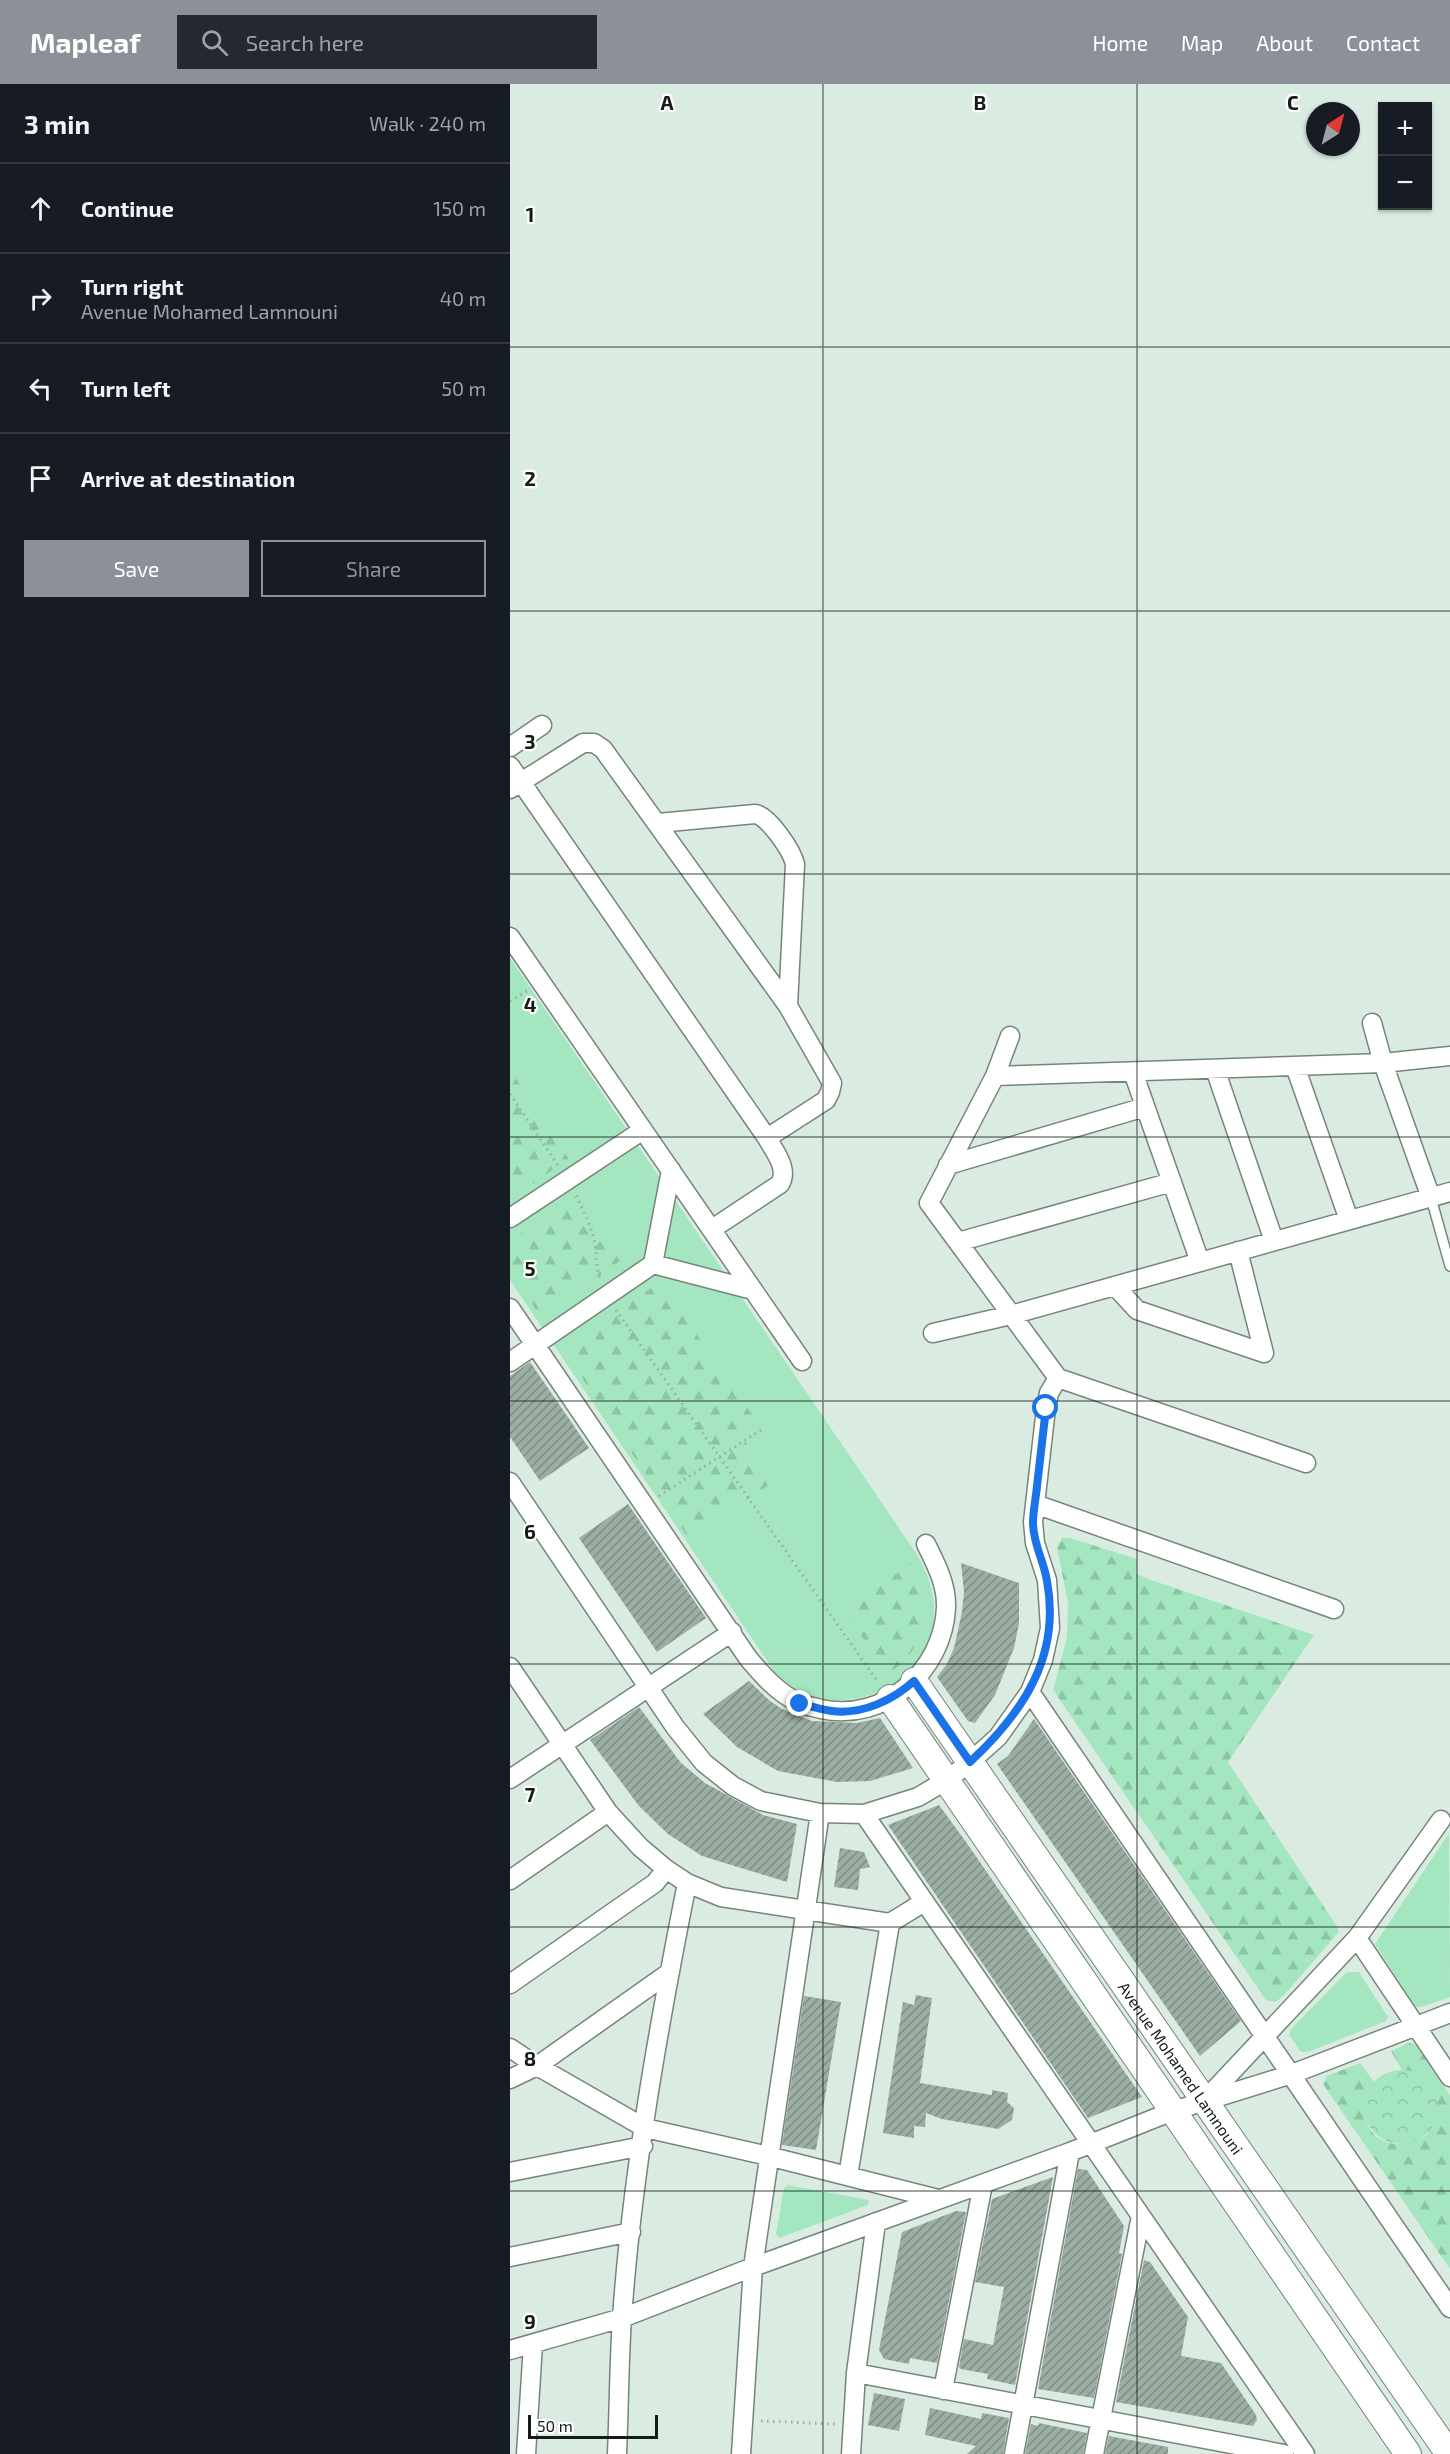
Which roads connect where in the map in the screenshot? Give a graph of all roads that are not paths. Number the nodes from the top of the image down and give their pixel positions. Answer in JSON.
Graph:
{"nodes":[{"id":1,"x":543,"y":725,"type":"dead end"},
{"id":2,"x":510,"y":747,"type":"edge"},
{"id":3,"x":510,"y":766,"type":"edge"},
{"id":4,"x":515,"y":785,"type":"edge"},
{"id":5,"x":658,"y":823,"type":"junction"},
{"id":6,"x":510,"y":937,"type":"edge"},
{"id":7,"x":788,"y":1006,"type":"junction"},
{"id":8,"x":1372,"y":1023,"type":"dead end"},
{"id":9,"x":1010,"y":1036,"type":"dead end"},
{"id":10,"x":1450,"y":1056,"type":"edge"},
{"id":11,"x":1383,"y":1063,"type":"junction"},
{"id":12,"x":1295,"y":1066,"type":"junction"},
{"id":13,"x":1215,"y":1069,"type":"junction"},
{"id":14,"x":1133,"y":1072,"type":"junction"},
{"id":15,"x":995,"y":1076,"type":"junction"},
{"id":16,"x":1145,"y":1107,"type":"junction"},
{"id":17,"x":643,"y":1130,"type":"junction"},
{"id":18,"x":767,"y":1138,"type":"junction"},
{"id":19,"x":948,"y":1165,"type":"junction"},
{"id":20,"x":671,"y":1170,"type":"junction"},
{"id":21,"x":1172,"y":1182,"type":"junction"},
{"id":22,"x":1450,"y":1192,"type":"edge"},
{"id":23,"x":1431,"y":1198,"type":"junction"},
{"id":24,"x":510,"y":1218,"type":"edge"},
{"id":25,"x":1349,"y":1220,"type":"junction"},
{"id":26,"x":712,"y":1229,"type":"junction"},
{"id":27,"x":1274,"y":1241,"type":"junction"},
{"id":28,"x":958,"y":1242,"type":"junction"},
{"id":29,"x":1238,"y":1251,"type":"junction"},
{"id":30,"x":1200,"y":1262,"type":"junction"},
{"id":31,"x":653,"y":1264,"type":"junction"},
{"id":32,"x":1450,"y":1266,"type":"edge"},
{"id":33,"x":1115,"y":1286,"type":"junction"},
{"id":34,"x":753,"y":1290,"type":"junction"},
{"id":35,"x":510,"y":1308,"type":"edge"},
{"id":36,"x":1011,"y":1314,"type":"junction"},
{"id":37,"x":933,"y":1333,"type":"dead end"},
{"id":38,"x":535,"y":1344,"type":"junction"},
{"id":39,"x":802,"y":1361,"type":"dead end"},
{"id":40,"x":510,"y":1362,"type":"edge"},
{"id":41,"x":1058,"y":1378,"type":"junction"},
{"id":42,"x":1306,"y":1463,"type":"dead end"},
{"id":43,"x":510,"y":1482,"type":"edge"},
{"id":44,"x":1035,"y":1504,"type":"junction"},
{"id":45,"x":926,"y":1544,"type":"dead end"},
{"id":46,"x":1334,"y":1610,"type":"dead end"},
{"id":47,"x":732,"y":1632,"type":"junction"},
{"id":48,"x":510,"y":1667,"type":"edge"},
{"id":49,"x":914,"y":1681,"type":"junction"},
{"id":50,"x":648,"y":1688,"type":"junction"},
{"id":51,"x":1030,"y":1692,"type":"junction"},
{"id":52,"x":890,"y":1698,"type":"junction"},
{"id":53,"x":562,"y":1744,"type":"junction"},
{"id":54,"x":970,"y":1762,"type":"junction"},
{"id":55,"x":510,"y":1779,"type":"edge"},
{"id":56,"x":946,"y":1780,"type":"junction"},
{"id":57,"x":608,"y":1812,"type":"junction"},
{"id":58,"x":820,"y":1813,"type":"junction"},
{"id":59,"x":864,"y":1814,"type":"junction"},
{"id":60,"x":1442,"y":1820,"type":"dead end"},
{"id":61,"x":666,"y":1869,"type":"junction"},
{"id":62,"x":510,"y":1880,"type":"edge"},
{"id":63,"x":687,"y":1882,"type":"junction"},
{"id":64,"x":924,"y":1902,"type":"junction"},
{"id":65,"x":805,"y":1911,"type":"junction"},
{"id":66,"x":890,"y":1923,"type":"junction"},
{"id":67,"x":1357,"y":1938,"type":"junction"},
{"id":68,"x":670,"y":1972,"type":"junction"},
{"id":69,"x":510,"y":1984,"type":"edge"},
{"id":70,"x":1450,"y":2013,"type":"edge"},
{"id":71,"x":1416,"y":2026,"type":"junction"},
{"id":72,"x":1266,"y":2036,"type":"junction"},
{"id":73,"x":510,"y":2048,"type":"edge"},
{"id":74,"x":537,"y":2067,"type":"junction"},
{"id":75,"x":1292,"y":2074,"type":"junction"},
{"id":76,"x":1450,"y":2077,"type":"edge"},
{"id":77,"x":510,"y":2079,"type":"edge"},
{"id":78,"x":1205,"y":2101,"type":"junction"},
{"id":79,"x":1173,"y":2111,"type":"junction"},
{"id":80,"x":644,"y":2137,"type":"junction"},
{"id":81,"x":1091,"y":2144,"type":"junction"},
{"id":82,"x":1070,"y":2152,"type":"junction"},
{"id":83,"x":768,"y":2156,"type":"junction"},
{"id":84,"x":510,"y":2172,"type":"edge"},
{"id":85,"x":848,"y":2176,"type":"junction"},
{"id":86,"x":983,"y":2184,"type":"junction"},
{"id":87,"x":938,"y":2199,"type":"junction"},
{"id":88,"x":1141,"y":2216,"type":"junction"},
{"id":89,"x":876,"y":2222,"type":"junction"},
{"id":90,"x":630,"y":2232,"type":"junction"},
{"id":91,"x":510,"y":2257,"type":"edge"},
{"id":92,"x":753,"y":2267,"type":"junction"},
{"id":93,"x":1450,"y":2308,"type":"edge"},
{"id":94,"x":622,"y":2318,"type":"junction"},
{"id":95,"x":533,"y":2344,"type":"junction"},
{"id":96,"x":510,"y":2350,"type":"edge"},
{"id":97,"x":856,"y":2373,"type":"junction"},
{"id":98,"x":943,"y":2390,"type":"junction"},
{"id":99,"x":1023,"y":2405,"type":"junction"},
{"id":100,"x":1099,"y":2419,"type":"junction"},
{"id":101,"x":526,"y":2454,"type":"edge"},
{"id":102,"x":617,"y":2454,"type":"edge"},
{"id":103,"x":741,"y":2454,"type":"edge"},
{"id":104,"x":851,"y":2454,"type":"edge"},
{"id":105,"x":1014,"y":2454,"type":"edge"},
{"id":106,"x":1094,"y":2454,"type":"edge"},
{"id":107,"x":1284,"y":2454,"type":"edge"},
{"id":108,"x":1305,"y":2454,"type":"edge"},
{"id":109,"x":1408,"y":2454,"type":"edge"},
{"id":110,"x":1449,"y":2454,"type":"edge"}],
"edges":[{"from":1,"to":2,"type":"street"},
{"from":3,"to":4,"type":"street"},
{"from":4,"to":5,"type":"street"},
{"from":4,"to":18,"type":"street"},
{"from":5,"to":7,"type":"street"},
{"from":5,"to":7,"type":"street"},
{"from":6,"to":17,"type":"street"},
{"from":7,"to":18,"type":"street"},
{"from":8,"to":11,"type":"street"},
{"from":9,"to":15,"type":"street"},
{"from":10,"to":11,"type":"street"},
{"from":11,"to":12,"type":"street"},
{"from":11,"to":23,"type":"street"},
{"from":12,"to":13,"type":"street"},
{"from":12,"to":25,"type":"street"},
{"from":13,"to":14,"type":"street"},
{"from":13,"to":27,"type":"street"},
{"from":14,"to":15,"type":"street"},
{"from":14,"to":16,"type":"street"},
{"from":15,"to":19,"type":"street"},
{"from":16,"to":19,"type":"street"},
{"from":16,"to":21,"type":"street"},
{"from":17,"to":20,"type":"street"},
{"from":17,"to":24,"type":"street"},
{"from":18,"to":26,"type":"street"},
{"from":19,"to":28,"type":"street"},
{"from":20,"to":26,"type":"street"},
{"from":20,"to":31,"type":"street"},
{"from":21,"to":28,"type":"street"},
{"from":21,"to":30,"type":"street"},
{"from":22,"to":23,"type":"street"},
{"from":23,"to":25,"type":"street"},
{"from":23,"to":32,"type":"lane"},
{"from":25,"to":27,"type":"street"},
{"from":26,"to":34,"type":"street"},
{"from":27,"to":29,"type":"street"},
{"from":28,"to":36,"type":"street"},
{"from":29,"to":30,"type":"street"},
{"from":29,"to":33,"type":"street"},
{"from":30,"to":33,"type":"street"},
{"from":31,"to":34,"type":"street"},
{"from":31,"to":38,"type":"street"},
{"from":33,"to":36,"type":"street"},
{"from":34,"to":39,"type":"street"},
{"from":35,"to":38,"type":"street"},
{"from":36,"to":37,"type":"street"},
{"from":36,"to":41,"type":"street"},
{"from":38,"to":40,"type":"street"},
{"from":38,"to":47,"type":"street"},
{"from":41,"to":42,"type":"street"},
{"from":41,"to":44,"type":"street"},
{"from":43,"to":50,"type":"street"},
{"from":44,"to":46,"type":"street"},
{"from":44,"to":51,"type":"street"},
{"from":45,"to":49,"type":"street"},
{"from":47,"to":50,"type":"street"},
{"from":47,"to":52,"type":"street"},
{"from":48,"to":53,"type":"street"},
{"from":49,"to":52,"type":"street"},
{"from":49,"to":54,"type":"street","name":"Avenue Mohamed Lamnouni"},
{"from":50,"to":53,"type":"street"},
{"from":50,"to":58,"type":"street"},
{"from":51,"to":54,"type":"street"},
{"from":51,"to":72,"type":"street"},
{"from":52,"to":56,"type":"street","name":"Avenue Mohamed Lamnouni"},
{"from":53,"to":55,"type":"street"},
{"from":53,"to":57,"type":"street"},
{"from":54,"to":56,"type":"street"},
{"from":54,"to":78,"type":"street","name":"Avenue Mohamed Lamnouni"},
{"from":56,"to":59,"type":"street"},
{"from":56,"to":79,"type":"street","name":"Avenue Mohamed Lamnouni"},
{"from":57,"to":61,"type":"street"},
{"from":57,"to":62,"type":"street"},
{"from":58,"to":59,"type":"street"},
{"from":58,"to":65,"type":"street"},
{"from":59,"to":64,"type":"street"},
{"from":60,"to":67,"type":"street"},
{"from":61,"to":63,"type":"street"},
{"from":61,"to":69,"type":"street"},
{"from":63,"to":65,"type":"street"},
{"from":63,"to":68,"type":"street"},
{"from":64,"to":66,"type":"street"},
{"from":64,"to":81,"type":"street"},
{"from":65,"to":66,"type":"street"},
{"from":65,"to":83,"type":"street"},
{"from":66,"to":85,"type":"street"},
{"from":67,"to":71,"type":"street"},
{"from":67,"to":72,"type":"street"},
{"from":68,"to":74,"type":"street"},
{"from":68,"to":80,"type":"street"},
{"from":70,"to":71,"type":"street"},
{"from":71,"to":75,"type":"street"},
{"from":71,"to":76,"type":"street"},
{"from":72,"to":75,"type":"street"},
{"from":72,"to":78,"type":"street"},
{"from":73,"to":74,"type":"street"},
{"from":74,"to":77,"type":"street"},
{"from":74,"to":80,"type":"street"},
{"from":75,"to":78,"type":"street"},
{"from":75,"to":93,"type":"street"},
{"from":78,"to":79,"type":"street"},
{"from":78,"to":110,"type":"street","name":"Avenue Mohamed Lamnouni"},
{"from":79,"to":81,"type":"street"},
{"from":79,"to":109,"type":"street","name":"Avenue Mohamed Lamnouni"},
{"from":80,"to":83,"type":"street"},
{"from":80,"to":84,"type":"street"},
{"from":80,"to":90,"type":"street"},
{"from":81,"to":82,"type":"street"},
{"from":81,"to":88,"type":"street"},
{"from":82,"to":86,"type":"street"},
{"from":82,"to":99,"type":"street"},
{"from":83,"to":85,"type":"street"},
{"from":83,"to":92,"type":"street"},
{"from":85,"to":87,"type":"street"},
{"from":86,"to":87,"type":"street"},
{"from":86,"to":98,"type":"street"},
{"from":87,"to":89,"type":"street"},
{"from":88,"to":100,"type":"street"},
{"from":88,"to":108,"type":"street"},
{"from":89,"to":92,"type":"street"},
{"from":89,"to":97,"type":"street"},
{"from":90,"to":91,"type":"street"},
{"from":90,"to":94,"type":"street"},
{"from":92,"to":94,"type":"street"},
{"from":92,"to":103,"type":"street"},
{"from":94,"to":95,"type":"street"},
{"from":94,"to":102,"type":"street"},
{"from":95,"to":96,"type":"street"},
{"from":95,"to":101,"type":"street"},
{"from":97,"to":98,"type":"street"},
{"from":97,"to":104,"type":"street"},
{"from":98,"to":99,"type":"street"},
{"from":99,"to":100,"type":"street"},
{"from":99,"to":105,"type":"street"},
{"from":100,"to":106,"type":"street"},
{"from":100,"to":107,"type":"street"}]}
